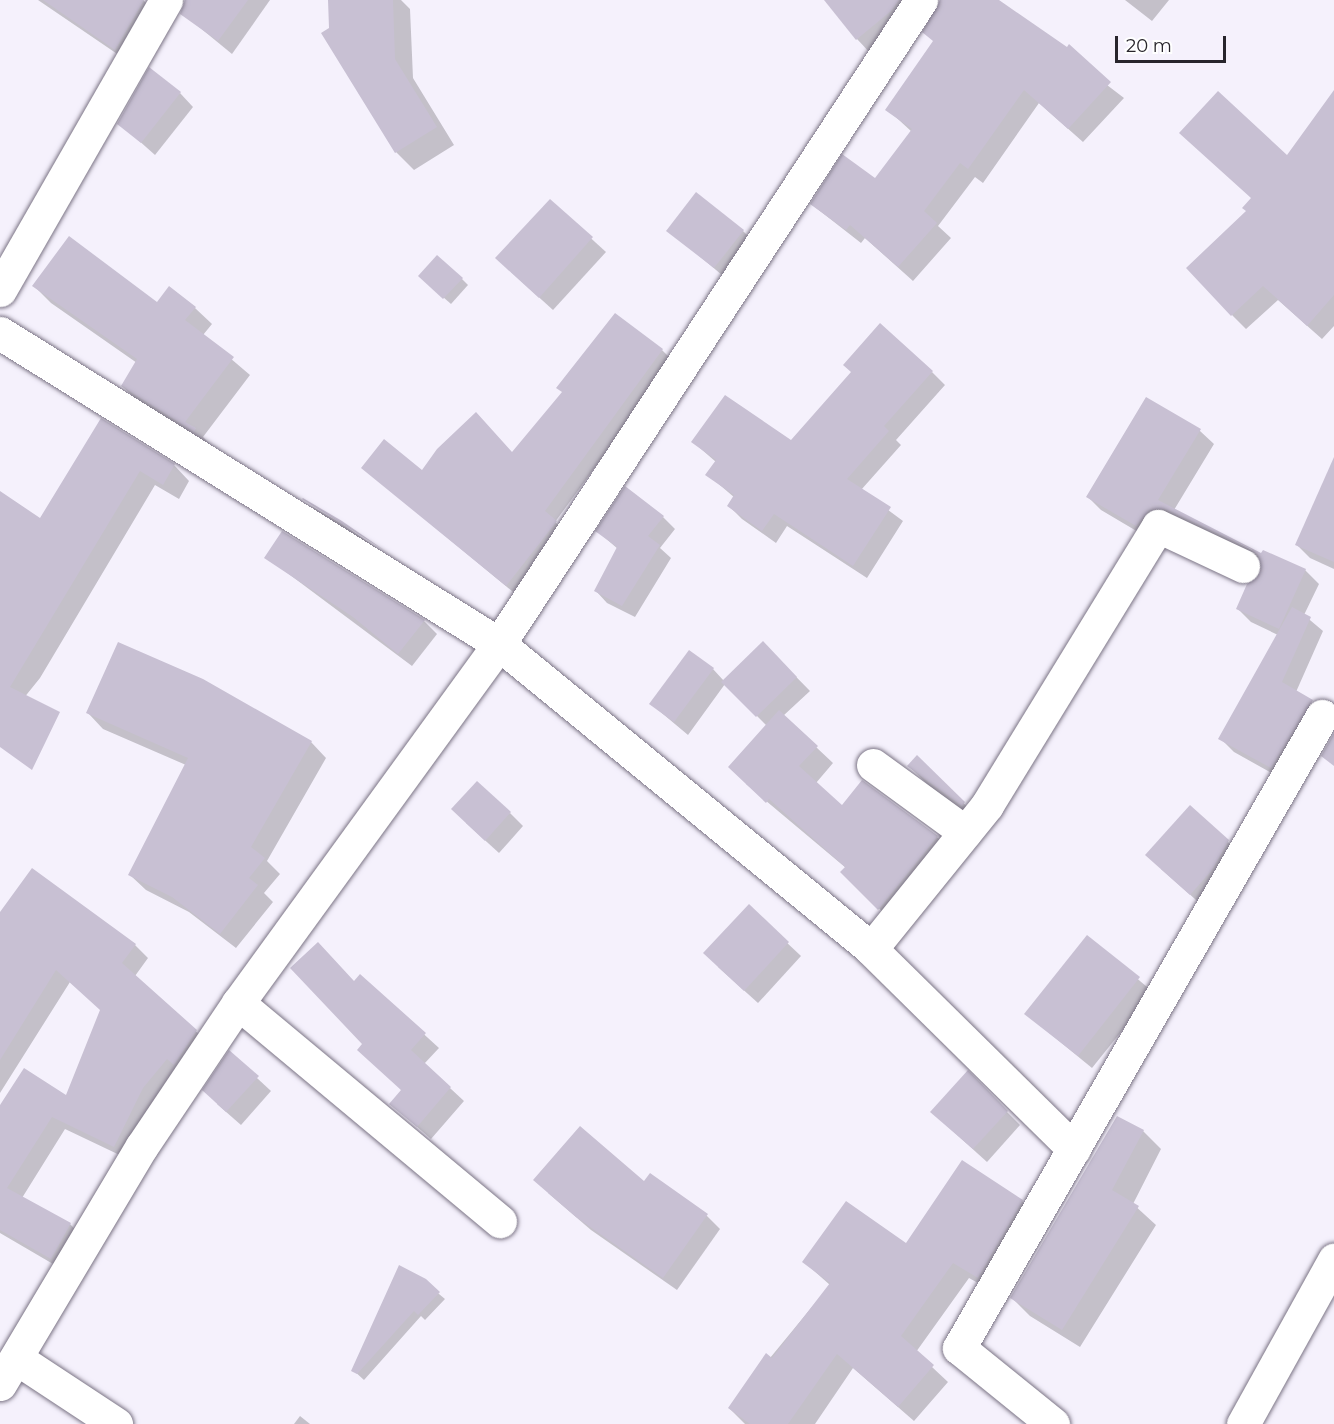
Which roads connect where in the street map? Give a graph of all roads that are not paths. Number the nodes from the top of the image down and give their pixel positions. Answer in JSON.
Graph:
{"nodes":[{"id":1,"x":166,"y":0,"type":"edge"},
{"id":2,"x":921,"y":0,"type":"edge"},
{"id":3,"x":0,"y":290,"type":"edge"},
{"id":4,"x":0,"y":333,"type":"edge"},
{"id":5,"x":1243,"y":566,"type":"dead end"},
{"id":6,"x":498,"y":644,"type":"junction"},
{"id":7,"x":1322,"y":717,"type":"dead end"},
{"id":8,"x":873,"y":765,"type":"dead end"},
{"id":9,"x":964,"y":832,"type":"junction"},
{"id":10,"x":872,"y":949,"type":"junction"},
{"id":11,"x":238,"y":1003,"type":"junction"},
{"id":12,"x":1074,"y":1149,"type":"junction"},
{"id":13,"x":500,"y":1221,"type":"dead end"},
{"id":14,"x":1334,"y":1260,"type":"edge"},
{"id":15,"x":8,"y":1371,"type":"edge"},
{"id":16,"x":116,"y":1424,"type":"edge"},
{"id":17,"x":1053,"y":1424,"type":"edge"},
{"id":18,"x":1243,"y":1424,"type":"edge"}],
"edges":[{"from":1,"to":3,"type":"street"},
{"from":2,"to":6,"type":"street"},
{"from":4,"to":6,"type":"street"},
{"from":5,"to":9,"type":"street"},
{"from":6,"to":10,"type":"street"},
{"from":6,"to":11,"type":"street"},
{"from":7,"to":12,"type":"street"},
{"from":8,"to":9,"type":"street"},
{"from":9,"to":10,"type":"street"},
{"from":10,"to":12,"type":"street"},
{"from":11,"to":13,"type":"street"},
{"from":11,"to":15,"type":"street"},
{"from":12,"to":17,"type":"street"},
{"from":14,"to":18,"type":"street"},
{"from":15,"to":16,"type":"street"}]}
